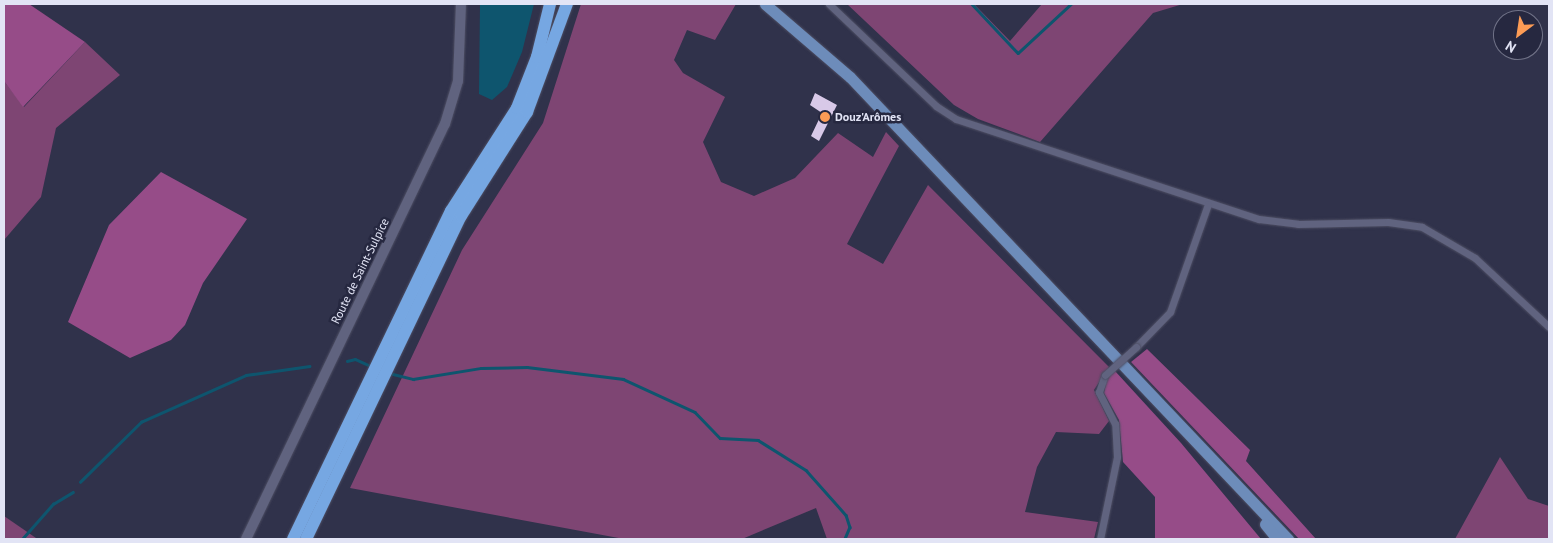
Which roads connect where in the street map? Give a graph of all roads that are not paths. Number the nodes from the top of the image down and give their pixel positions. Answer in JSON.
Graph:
{"nodes":[{"id":1,"x":460,"y":4,"type":"edge"},
{"id":2,"x":550,"y":4,"type":"edge"},
{"id":3,"x":567,"y":4,"type":"edge"},
{"id":4,"x":765,"y":4,"type":"edge"},
{"id":5,"x":829,"y":4,"type":"edge"},
{"id":6,"x":1208,"y":204,"type":"junction"},
{"id":7,"x":1549,"y":327,"type":"edge"},
{"id":8,"x":381,"y":369,"type":"junction"},
{"id":9,"x":1222,"y":471,"type":"junction"},
{"id":10,"x":246,"y":539,"type":"edge"},
{"id":11,"x":293,"y":539,"type":"edge"},
{"id":12,"x":306,"y":539,"type":"edge"},
{"id":13,"x":1100,"y":539,"type":"edge"},
{"id":14,"x":1277,"y":539,"type":"edge"},
{"id":15,"x":1288,"y":539,"type":"edge"}],
"edges":[{"from":1,"to":10,"type":"street","name":"Route de Saint-Sulpice"},
{"from":2,"to":8,"type":"highway"},
{"from":3,"to":8,"type":"highway"},
{"from":4,"to":9,"type":"main road"},
{"from":5,"to":6,"type":"street"},
{"from":6,"to":7,"type":"street"},
{"from":6,"to":13,"type":"street","bridge":true},
{"from":8,"to":11,"type":"highway"},
{"from":8,"to":12,"type":"highway"},
{"from":9,"to":14,"type":"main road"},
{"from":9,"to":15,"type":"main road"}]}
